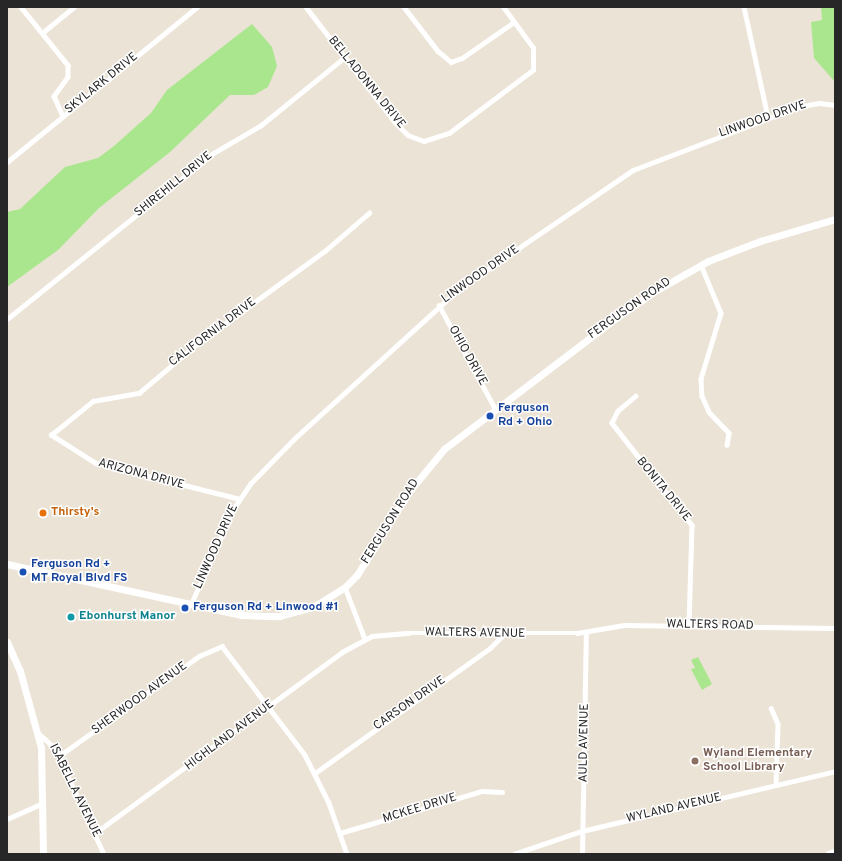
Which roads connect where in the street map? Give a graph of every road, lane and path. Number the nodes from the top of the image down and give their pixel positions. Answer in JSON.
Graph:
{"nodes":[{"id":1,"x":21,"y":7,"type":"edge"},
{"id":2,"x":74,"y":7,"type":"edge"},
{"id":3,"x":197,"y":7,"type":"edge"},
{"id":4,"x":306,"y":7,"type":"edge"},
{"id":5,"x":404,"y":7,"type":"edge"},
{"id":6,"x":503,"y":7,"type":"edge"},
{"id":7,"x":744,"y":7,"type":"edge"},
{"id":8,"x":514,"y":22,"type":"junction"},
{"id":9,"x":42,"y":33,"type":"junction"},
{"id":10,"x":345,"y":58,"type":"junction"},
{"id":11,"x":835,"y":105,"type":"edge"},
{"id":12,"x":63,"y":116,"type":"junction"},
{"id":13,"x":768,"y":117,"type":"junction"},
{"id":14,"x":7,"y":162,"type":"edge"},
{"id":15,"x":369,"y":213,"type":"dead end"},
{"id":16,"x":835,"y":218,"type":"edge"},
{"id":17,"x":701,"y":265,"type":"junction"},
{"id":18,"x":439,"y":305,"type":"junction"},
{"id":19,"x":7,"y":319,"type":"edge"},
{"id":20,"x":636,"y":396,"type":"dead end"},
{"id":21,"x":496,"y":408,"type":"junction"},
{"id":22,"x":51,"y":435,"type":"joint"},
{"id":23,"x":727,"y":445,"type":"dead end"},
{"id":24,"x":238,"y":499,"type":"junction"},
{"id":25,"x":7,"y":564,"type":"edge"},
{"id":26,"x":345,"y":587,"type":"junction"},
{"id":27,"x":191,"y":604,"type":"junction"},
{"id":28,"x":689,"y":626,"type":"junction"},
{"id":29,"x":835,"y":628,"type":"edge"},
{"id":30,"x":586,"y":632,"type":"junction"},
{"id":31,"x":504,"y":634,"type":"junction"},
{"id":32,"x":365,"y":639,"type":"junction"},
{"id":33,"x":7,"y":642,"type":"edge"},
{"id":34,"x":269,"y":706,"type":"junction"},
{"id":35,"x":771,"y":708,"type":"dead end"},
{"id":36,"x":38,"y":733,"type":"junction"},
{"id":37,"x":59,"y":756,"type":"junction"},
{"id":38,"x":835,"y":771,"type":"edge"},
{"id":39,"x":315,"y":773,"type":"junction"},
{"id":40,"x":776,"y":784,"type":"junction"},
{"id":41,"x":502,"y":792,"type":"dead end"},
{"id":42,"x":44,"y":802,"type":"junction"},
{"id":43,"x":7,"y":819,"type":"edge"},
{"id":44,"x":582,"y":831,"type":"junction"},
{"id":45,"x":95,"y":833,"type":"junction"},
{"id":46,"x":340,"y":833,"type":"junction"},
{"id":47,"x":835,"y":851,"type":"edge"},
{"id":48,"x":828,"y":853,"type":"dead end"},
{"id":49,"x":43,"y":854,"type":"edge"},
{"id":50,"x":104,"y":854,"type":"edge"},
{"id":51,"x":347,"y":854,"type":"edge"},
{"id":52,"x":514,"y":854,"type":"edge"},
{"id":53,"x":582,"y":854,"type":"edge"}],
"edges":[{"from":1,"to":9,"type":"street"},
{"from":2,"to":9,"type":"street"},
{"from":3,"to":12,"type":"street","name":"SKYLARK DRIVE"},
{"from":4,"to":10,"type":"street","name":"BELLADONNA DRIVE"},
{"from":5,"to":8,"type":"street"},
{"from":6,"to":8,"type":"street","name":"BELLADONNA DRIVE"},
{"from":7,"to":13,"type":"street"},
{"from":8,"to":10,"type":"street","name":"BELLADONNA DRIVE"},
{"from":9,"to":12,"type":"street"},
{"from":10,"to":19,"type":"street","name":"SHIREHILL DRIVE"},
{"from":11,"to":13,"type":"street","name":"LINWOOD DRIVE"},
{"from":12,"to":14,"type":"street","name":"SKYLARK DRIVE"},
{"from":13,"to":18,"type":"street","name":"LINWOOD DRIVE"},
{"from":15,"to":22,"type":"street","name":"CALIFORNIA DRIVE"},
{"from":16,"to":17,"type":"street","name":"FERGUSON ROAD"},
{"from":17,"to":21,"type":"street","name":"FERGUSON ROAD"},
{"from":17,"to":23,"type":"street"},
{"from":18,"to":21,"type":"street","name":"OHIO DRIVE"},
{"from":18,"to":24,"type":"street","name":"LINWOOD DRIVE"},
{"from":20,"to":28,"type":"street","name":"BONITA DRIVE"},
{"from":21,"to":26,"type":"street","name":"FERGUSON ROAD"},
{"from":22,"to":24,"type":"street","name":"ARIZONA DRIVE"},
{"from":24,"to":27,"type":"street","name":"LINWOOD DRIVE"},
{"from":25,"to":27,"type":"street","name":"FERGUSON ROAD"},
{"from":26,"to":27,"type":"street","name":"FERGUSON ROAD"},
{"from":26,"to":32,"type":"street"},
{"from":28,"to":29,"type":"street","name":"WALTERS ROAD"},
{"from":28,"to":30,"type":"street","name":"WALTERS ROAD"},
{"from":30,"to":31,"type":"street","name":"WALTERS AVENUE"},
{"from":30,"to":44,"type":"street","name":"AULD AVENUE"},
{"from":31,"to":32,"type":"street","name":"WALTERS AVENUE"},
{"from":31,"to":39,"type":"street","name":"CARSON DRIVE"},
{"from":32,"to":34,"type":"street","name":"HIGHLAND AVENUE"},
{"from":33,"to":36,"type":"street"},
{"from":34,"to":37,"type":"street","name":"SHERWOOD AVENUE"},
{"from":34,"to":39,"type":"street"},
{"from":34,"to":45,"type":"street","name":"HIGHLAND AVENUE"},
{"from":35,"to":40,"type":"street"},
{"from":36,"to":37,"type":"street","name":"ISABELLA AVENUE"},
{"from":36,"to":42,"type":"street"},
{"from":37,"to":45,"type":"street","name":"ISABELLA AVENUE"},
{"from":38,"to":40,"type":"street","name":"WYLAND AVENUE"},
{"from":39,"to":46,"type":"street"},
{"from":40,"to":44,"type":"street","name":"WYLAND AVENUE"},
{"from":41,"to":46,"type":"street","name":"MCKEE DRIVE"},
{"from":42,"to":43,"type":"street"},
{"from":42,"to":49,"type":"street"},
{"from":44,"to":52,"type":"street","name":"WYLAND AVENUE"},
{"from":44,"to":53,"type":"street","name":"AULD AVENUE"},
{"from":45,"to":50,"type":"street","name":"ISABELLA AVENUE"},
{"from":46,"to":51,"type":"street"},
{"from":47,"to":48,"type":"street"}]}
